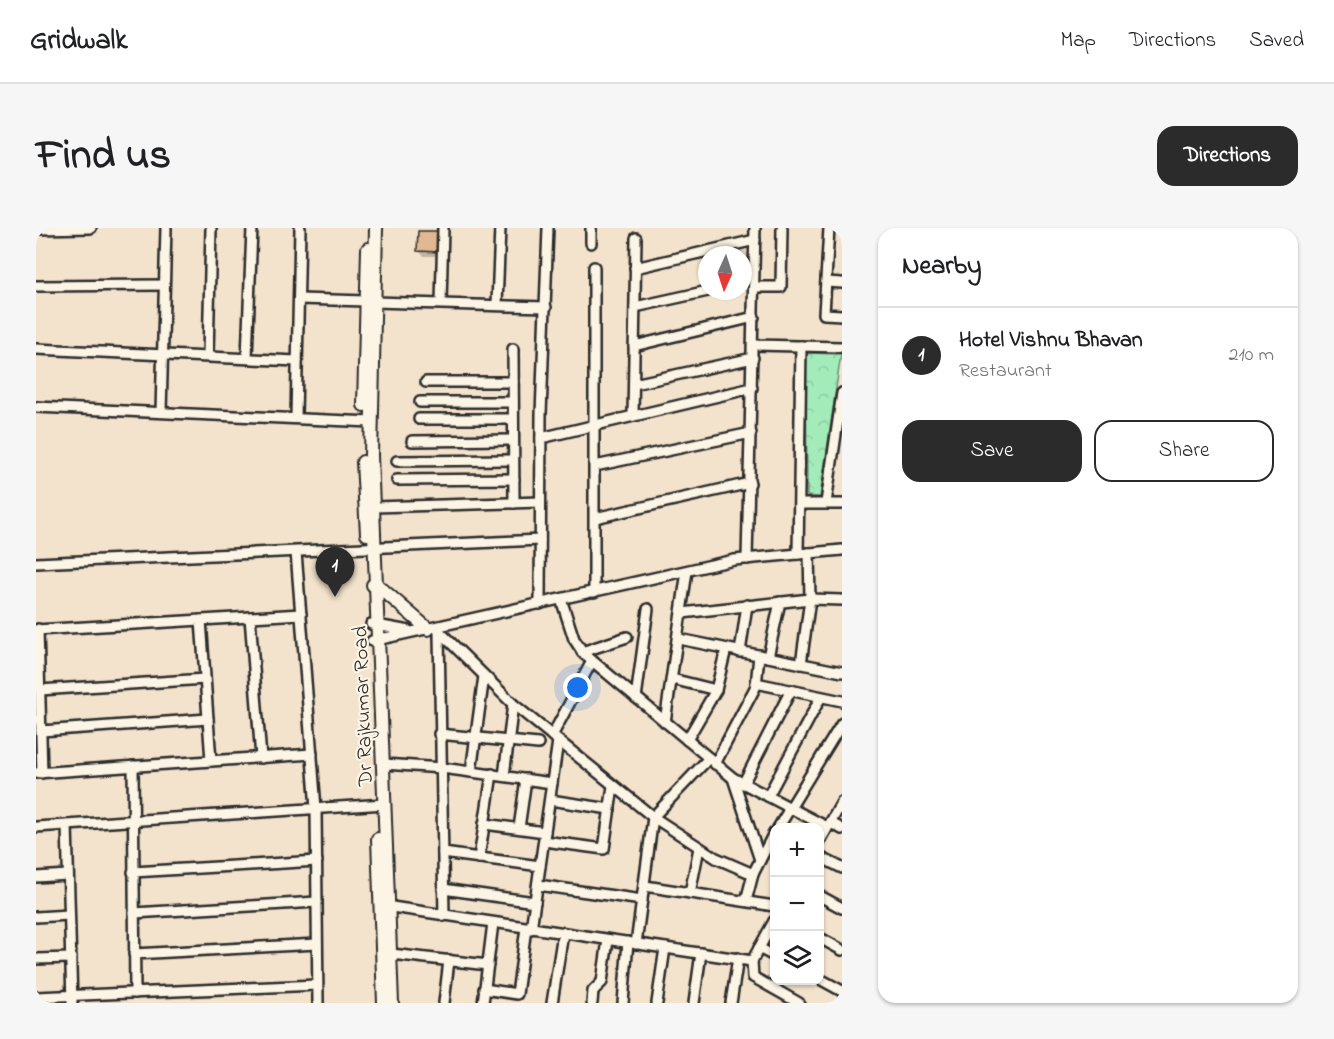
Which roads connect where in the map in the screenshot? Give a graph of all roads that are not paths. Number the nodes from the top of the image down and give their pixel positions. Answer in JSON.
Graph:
{"nodes":[{"id":1,"x":91,"y":228,"type":"edge"},
{"id":2,"x":166,"y":228,"type":"edge"},
{"id":3,"x":211,"y":228,"type":"edge"},
{"id":4,"x":252,"y":228,"type":"edge"},
{"id":5,"x":300,"y":228,"type":"edge"},
{"id":6,"x":368,"y":228,"type":"edge"},
{"id":7,"x":376,"y":228,"type":"edge"},
{"id":8,"x":443,"y":228,"type":"edge"},
{"id":9,"x":500,"y":228,"type":"edge"},
{"id":10,"x":548,"y":228,"type":"edge"},
{"id":11,"x":591,"y":228,"type":"edge"},
{"id":12,"x":755,"y":228,"type":"edge"},
{"id":13,"x":782,"y":228,"type":"edge"},
{"id":14,"x":829,"y":228,"type":"edge"},
{"id":15,"x":36,"y":229,"type":"edge"},
{"id":16,"x":636,"y":238,"type":"dead end"},
{"id":17,"x":755,"y":240,"type":"junction"},
{"id":18,"x":591,"y":243,"type":"dead end"},
{"id":19,"x":594,"y":267,"type":"dead end"},
{"id":20,"x":635,"y":268,"type":"junction"},
{"id":21,"x":826,"y":282,"type":"junction"},
{"id":22,"x":842,"y":283,"type":"edge"},
{"id":23,"x":754,"y":284,"type":"junction"},
{"id":24,"x":165,"y":285,"type":"junction"},
{"id":25,"x":36,"y":286,"type":"edge"},
{"id":26,"x":698,"y":293,"type":"edge"},
{"id":27,"x":299,"y":299,"type":"junction"},
{"id":28,"x":371,"y":302,"type":"junction"},
{"id":29,"x":441,"y":303,"type":"junction"},
{"id":30,"x":497,"y":304,"type":"junction"},
{"id":31,"x":546,"y":307,"type":"junction"},
{"id":32,"x":635,"y":307,"type":"junction"},
{"id":33,"x":842,"y":315,"type":"edge"},
{"id":34,"x":754,"y":317,"type":"junction"},
{"id":35,"x":754,"y":345,"type":"junction"},
{"id":36,"x":634,"y":346,"type":"junction"},
{"id":37,"x":801,"y":346,"type":"junction"},
{"id":38,"x":842,"y":347,"type":"edge"},
{"id":39,"x":36,"y":349,"type":"edge"},
{"id":40,"x":513,"y":349,"type":"dead end"},
{"id":41,"x":163,"y":354,"type":"junction"},
{"id":42,"x":208,"y":356,"type":"junction"},
{"id":43,"x":247,"y":358,"type":"junction"},
{"id":44,"x":753,"y":358,"type":"junction"},
{"id":45,"x":297,"y":361,"type":"junction"},
{"id":46,"x":426,"y":382,"type":"dead end"},
{"id":47,"x":513,"y":382,"type":"junction"},
{"id":48,"x":634,"y":384,"type":"junction"},
{"id":49,"x":752,"y":388,"type":"junction"},
{"id":50,"x":842,"y":393,"type":"edge"},
{"id":51,"x":420,"y":402,"type":"dead end"},
{"id":52,"x":513,"y":402,"type":"junction"},
{"id":53,"x":36,"y":407,"type":"edge"},
{"id":54,"x":161,"y":412,"type":"junction"},
{"id":55,"x":840,"y":413,"type":"edge"},
{"id":56,"x":633,"y":416,"type":"junction"},
{"id":57,"x":296,"y":417,"type":"junction"},
{"id":58,"x":419,"y":419,"type":"dead end"},
{"id":59,"x":513,"y":419,"type":"junction"},
{"id":60,"x":368,"y":421,"type":"junction"},
{"id":61,"x":596,"y":425,"type":"junction"},
{"id":62,"x":751,"y":433,"type":"junction"},
{"id":63,"x":541,"y":438,"type":"junction"},
{"id":64,"x":513,"y":440,"type":"junction"},
{"id":65,"x":412,"y":441,"type":"dead end"},
{"id":66,"x":838,"y":443,"type":"edge"},
{"id":67,"x":513,"y":460,"type":"junction"},
{"id":68,"x":397,"y":461,"type":"dead end"},
{"id":69,"x":595,"y":466,"type":"junction"},
{"id":70,"x":830,"y":475,"type":"junction"},
{"id":71,"x":842,"y":475,"type":"edge"},
{"id":72,"x":514,"y":479,"type":"junction"},
{"id":73,"x":397,"y":480,"type":"dead end"},
{"id":74,"x":750,"y":483,"type":"junction"},
{"id":75,"x":540,"y":502,"type":"junction"},
{"id":76,"x":514,"y":503,"type":"junction"},
{"id":77,"x":800,"y":504,"type":"junction"},
{"id":78,"x":826,"y":504,"type":"junction"},
{"id":79,"x":842,"y":504,"type":"edge"},
{"id":80,"x":374,"y":507,"type":"junction"},
{"id":81,"x":595,"y":518,"type":"junction"},
{"id":82,"x":540,"y":540,"type":"junction"},
{"id":83,"x":371,"y":548,"type":"junction"},
{"id":84,"x":842,"y":550,"type":"edge"},
{"id":85,"x":297,"y":552,"type":"junction"},
{"id":86,"x":798,"y":554,"type":"junction"},
{"id":87,"x":809,"y":554,"type":"junction"},
{"id":88,"x":747,"y":559,"type":"junction"},
{"id":89,"x":36,"y":563,"type":"edge"},
{"id":90,"x":687,"y":571,"type":"junction"},
{"id":91,"x":373,"y":585,"type":"junction"},
{"id":92,"x":594,"y":592,"type":"junction"},
{"id":93,"x":561,"y":599,"type":"junction"},
{"id":94,"x":810,"y":599,"type":"junction"},
{"id":95,"x":842,"y":600,"type":"edge"},
{"id":96,"x":780,"y":602,"type":"junction"},
{"id":97,"x":540,"y":604,"type":"junction"},
{"id":98,"x":747,"y":605,"type":"junction"},
{"id":99,"x":648,"y":609,"type":"dead end"},
{"id":100,"x":682,"y":613,"type":"junction"},
{"id":101,"x":301,"y":614,"type":"junction"},
{"id":102,"x":250,"y":617,"type":"junction"},
{"id":103,"x":201,"y":620,"type":"junction"},
{"id":104,"x":375,"y":624,"type":"junction"},
{"id":105,"x":37,"y":629,"type":"edge"},
{"id":106,"x":434,"y":630,"type":"junction"},
{"id":107,"x":412,"y":631,"type":"junction"},
{"id":108,"x":627,"y":637,"type":"dead end"},
{"id":109,"x":678,"y":639,"type":"junction"},
{"id":110,"x":376,"y":641,"type":"junction"},
{"id":111,"x":726,"y":649,"type":"junction"},
{"id":112,"x":582,"y":652,"type":"junction"},
{"id":113,"x":740,"y":652,"type":"junction"},
{"id":114,"x":764,"y":656,"type":"junction"},
{"id":115,"x":592,"y":661,"type":"junction"},
{"id":116,"x":801,"y":664,"type":"junction"},
{"id":117,"x":842,"y":672,"type":"edge"},
{"id":118,"x":484,"y":676,"type":"junction"},
{"id":119,"x":205,"y":679,"type":"junction"},
{"id":120,"x":672,"y":679,"type":"junction"},
{"id":121,"x":756,"y":683,"type":"junction"},
{"id":122,"x":40,"y":690,"type":"junction"},
{"id":123,"x":716,"y":690,"type":"junction"},
{"id":124,"x":791,"y":690,"type":"junction"},
{"id":125,"x":821,"y":697,"type":"junction"},
{"id":126,"x":636,"y":698,"type":"junction"},
{"id":127,"x":842,"y":701,"type":"edge"},
{"id":128,"x":513,"y":704,"type":"junction"},
{"id":129,"x":208,"y":719,"type":"junction"},
{"id":130,"x":666,"y":722,"type":"junction"},
{"id":131,"x":842,"y":723,"type":"edge"},
{"id":132,"x":41,"y":731,"type":"junction"},
{"id":133,"x":439,"y":734,"type":"junction"},
{"id":134,"x":476,"y":736,"type":"junction"},
{"id":135,"x":555,"y":738,"type":"junction"},
{"id":136,"x":508,"y":740,"type":"junction"},
{"id":137,"x":687,"y":740,"type":"junction"},
{"id":138,"x":538,"y":744,"type":"dead end"},
{"id":139,"x":312,"y":754,"type":"junction"},
{"id":140,"x":261,"y":758,"type":"junction"},
{"id":141,"x":211,"y":761,"type":"junction"},
{"id":142,"x":712,"y":761,"type":"junction"},
{"id":143,"x":384,"y":764,"type":"junction"},
{"id":144,"x":133,"y":766,"type":"junction"},
{"id":145,"x":442,"y":768,"type":"junction"},
{"id":146,"x":471,"y":772,"type":"junction"},
{"id":147,"x":39,"y":773,"type":"edge"},
{"id":148,"x":492,"y":774,"type":"junction"},
{"id":149,"x":504,"y":776,"type":"junction"},
{"id":150,"x":733,"y":778,"type":"junction"},
{"id":151,"x":526,"y":779,"type":"junction"},
{"id":152,"x":552,"y":783,"type":"junction"},
{"id":153,"x":743,"y":784,"type":"junction"},
{"id":154,"x":613,"y":786,"type":"junction"},
{"id":155,"x":768,"y":796,"type":"junction"},
{"id":156,"x":550,"y":800,"type":"junction"},
{"id":157,"x":842,"y":802,"type":"edge"},
{"id":158,"x":381,"y":804,"type":"junction"},
{"id":159,"x":788,"y":807,"type":"junction"},
{"id":160,"x":316,"y":809,"type":"junction"},
{"id":161,"x":610,"y":809,"type":"junction"},
{"id":162,"x":653,"y":818,"type":"junction"},
{"id":163,"x":132,"y":821,"type":"junction"},
{"id":164,"x":780,"y":823,"type":"edge"},
{"id":165,"x":484,"y":824,"type":"junction"},
{"id":166,"x":67,"y":825,"type":"junction"},
{"id":167,"x":829,"y":826,"type":"junction"},
{"id":168,"x":36,"y":827,"type":"edge"},
{"id":169,"x":519,"y":828,"type":"junction"},
{"id":170,"x":842,"y":829,"type":"edge"},
{"id":171,"x":824,"y":834,"type":"edge"},
{"id":172,"x":544,"y":837,"type":"junction"},
{"id":173,"x":770,"y":841,"type":"edge"},
{"id":174,"x":699,"y":848,"type":"junction"},
{"id":175,"x":443,"y":853,"type":"junction"},
{"id":176,"x":479,"y":858,"type":"junction"},
{"id":177,"x":824,"y":859,"type":"edge"},
{"id":178,"x":760,"y":860,"type":"junction"},
{"id":179,"x":317,"y":861,"type":"junction"},
{"id":180,"x":540,"y":866,"type":"junction"},
{"id":181,"x":842,"y":868,"type":"edge"},
{"id":182,"x":133,"y":872,"type":"junction"},
{"id":183,"x":753,"y":874,"type":"junction"},
{"id":184,"x":68,"y":875,"type":"junction"},
{"id":185,"x":36,"y":877,"type":"edge"},
{"id":186,"x":538,"y":885,"type":"junction"},
{"id":187,"x":645,"y":886,"type":"junction"},
{"id":188,"x":443,"y":890,"type":"junction"},
{"id":189,"x":690,"y":893,"type":"junction"},
{"id":190,"x":824,"y":899,"type":"edge"},
{"id":191,"x":642,"y":900,"type":"junction"},
{"id":192,"x":746,"y":901,"type":"junction"},
{"id":193,"x":317,"y":902,"type":"junction"},
{"id":194,"x":535,"y":902,"type":"junction"},
{"id":195,"x":770,"y":905,"type":"edge"},
{"id":196,"x":385,"y":906,"type":"junction"},
{"id":197,"x":842,"y":908,"type":"edge"},
{"id":198,"x":134,"y":913,"type":"junction"},
{"id":199,"x":69,"y":915,"type":"junction"},
{"id":200,"x":444,"y":916,"type":"junction"},
{"id":201,"x":36,"y":917,"type":"edge"},
{"id":202,"x":493,"y":923,"type":"junction"},
{"id":203,"x":529,"y":928,"type":"junction"},
{"id":204,"x":770,"y":928,"type":"edge"},
{"id":205,"x":563,"y":933,"type":"junction"},
{"id":206,"x":608,"y":940,"type":"junction"},
{"id":207,"x":824,"y":941,"type":"edge"},
{"id":208,"x":632,"y":943,"type":"junction"},
{"id":209,"x":317,"y":944,"type":"junction"},
{"id":210,"x":665,"y":948,"type":"junction"},
{"id":211,"x":759,"y":948,"type":"junction"},
{"id":212,"x":842,"y":950,"type":"edge"},
{"id":213,"x":701,"y":953,"type":"junction"},
{"id":214,"x":134,"y":954,"type":"junction"},
{"id":215,"x":391,"y":954,"type":"junction"},
{"id":216,"x":770,"y":954,"type":"edge"},
{"id":217,"x":71,"y":958,"type":"junction"},
{"id":218,"x":738,"y":958,"type":"junction"},
{"id":219,"x":36,"y":959,"type":"edge"},
{"id":220,"x":449,"y":960,"type":"junction"},
{"id":221,"x":752,"y":961,"type":"junction"},
{"id":222,"x":488,"y":965,"type":"junction"},
{"id":223,"x":824,"y":982,"type":"edge"},
{"id":224,"x":317,"y":985,"type":"junction"},
{"id":225,"x":484,"y":989,"type":"junction"},
{"id":226,"x":842,"y":991,"type":"edge"},
{"id":227,"x":135,"y":993,"type":"junction"},
{"id":228,"x":36,"y":998,"type":"edge"},
{"id":229,"x":511,"y":998,"type":"edge"},
{"id":230,"x":72,"y":999,"type":"edge"},
{"id":231,"x":318,"y":1003,"type":"edge"},
{"id":232,"x":384,"y":1003,"type":"edge"},
{"id":233,"x":392,"y":1003,"type":"edge"},
{"id":234,"x":444,"y":1003,"type":"edge"},
{"id":235,"x":483,"y":1003,"type":"edge"},
{"id":236,"x":552,"y":1003,"type":"edge"},
{"id":237,"x":592,"y":1003,"type":"edge"},
{"id":238,"x":623,"y":1003,"type":"edge"},
{"id":239,"x":657,"y":1003,"type":"edge"},
{"id":240,"x":694,"y":1003,"type":"edge"},
{"id":241,"x":731,"y":1003,"type":"edge"},
{"id":242,"x":799,"y":1003,"type":"edge"}],
"edges":[{"from":1,"to":15,"type":"street"},
{"from":2,"to":24,"type":"street"},
{"from":3,"to":42,"type":"street"},
{"from":4,"to":43,"type":"street"},
{"from":5,"to":27,"type":"street"},
{"from":6,"to":28,"type":"main road","name":"Dr Rajkumar Road"},
{"from":7,"to":28,"type":"main road","name":"Dr Rajkumar Road"},
{"from":8,"to":29,"type":"street"},
{"from":9,"to":30,"type":"street"},
{"from":10,"to":31,"type":"street"},
{"from":11,"to":18,"type":"street"},
{"from":12,"to":17,"type":"street"},
{"from":13,"to":23,"type":"street"},
{"from":14,"to":21,"type":"street"},
{"from":16,"to":20,"type":"street"},
{"from":17,"to":20,"type":"street"},
{"from":17,"to":23,"type":"street"},
{"from":19,"to":61,"type":"street"},
{"from":20,"to":32,"type":"street"},
{"from":21,"to":22,"type":"street"},
{"from":21,"to":33,"type":"street"},
{"from":23,"to":34,"type":"street"},
{"from":24,"to":25,"type":"street"},
{"from":24,"to":41,"type":"street"},
{"from":26,"to":32,"type":"street"},
{"from":27,"to":28,"type":"street"},
{"from":27,"to":45,"type":"street"},
{"from":28,"to":29,"type":"street"},
{"from":28,"to":60,"type":"main road","name":"Dr Rajkumar Road"},
{"from":29,"to":30,"type":"street"},
{"from":30,"to":31,"type":"street"},
{"from":31,"to":63,"type":"street"},
{"from":32,"to":36,"type":"street"},
{"from":34,"to":35,"type":"street"},
{"from":34,"to":36,"type":"street"},
{"from":35,"to":37,"type":"street"},
{"from":35,"to":44,"type":"street"},
{"from":36,"to":48,"type":"street"},
{"from":37,"to":38,"type":"street"},
{"from":37,"to":77,"type":"street"},
{"from":39,"to":41,"type":"street"},
{"from":40,"to":47,"type":"street"},
{"from":41,"to":42,"type":"street"},
{"from":41,"to":54,"type":"street"},
{"from":42,"to":43,"type":"street"},
{"from":43,"to":45,"type":"street"},
{"from":44,"to":48,"type":"street"},
{"from":44,"to":49,"type":"street"},
{"from":45,"to":57,"type":"street"},
{"from":46,"to":47,"type":"street"},
{"from":47,"to":52,"type":"street"},
{"from":48,"to":56,"type":"street"},
{"from":49,"to":56,"type":"street"},
{"from":49,"to":62,"type":"street"},
{"from":50,"to":55,"type":"street"},
{"from":51,"to":52,"type":"street"},
{"from":52,"to":59,"type":"street"},
{"from":53,"to":54,"type":"street"},
{"from":54,"to":57,"type":"street"},
{"from":55,"to":66,"type":"street"},
{"from":56,"to":61,"type":"street"},
{"from":57,"to":60,"type":"street"},
{"from":58,"to":59,"type":"street"},
{"from":59,"to":64,"type":"street"},
{"from":60,"to":80,"type":"main road","name":"Dr Rajkumar Road"},
{"from":60,"to":83,"type":"main road","name":"Dr Rajkumar Road"},
{"from":61,"to":63,"type":"street"},
{"from":61,"to":69,"type":"street"},
{"from":62,"to":69,"type":"street"},
{"from":62,"to":74,"type":"street"},
{"from":63,"to":75,"type":"street"},
{"from":64,"to":65,"type":"street"},
{"from":64,"to":67,"type":"street"},
{"from":66,"to":70,"type":"street"},
{"from":67,"to":68,"type":"street"},
{"from":67,"to":72,"type":"street"},
{"from":69,"to":81,"type":"street"},
{"from":70,"to":71,"type":"street"},
{"from":70,"to":78,"type":"street"},
{"from":72,"to":73,"type":"street"},
{"from":72,"to":76,"type":"street"},
{"from":74,"to":81,"type":"street"},
{"from":74,"to":88,"type":"street"},
{"from":75,"to":76,"type":"street"},
{"from":75,"to":82,"type":"street"},
{"from":76,"to":80,"type":"street"},
{"from":77,"to":78,"type":"street"},
{"from":77,"to":86,"type":"street"},
{"from":78,"to":79,"type":"street"},
{"from":80,"to":83,"type":"main road","name":"Dr Rajkumar Road"},
{"from":81,"to":92,"type":"street"},
{"from":82,"to":83,"type":"street"},
{"from":82,"to":97,"type":"street"},
{"from":83,"to":85,"type":"street"},
{"from":83,"to":91,"type":"main road","name":"Dr Rajkumar Road"},
{"from":84,"to":87,"type":"street"},
{"from":85,"to":89,"type":"street"},
{"from":85,"to":101,"type":"street"},
{"from":86,"to":87,"type":"street"},
{"from":86,"to":88,"type":"street"},
{"from":87,"to":94,"type":"street"},
{"from":88,"to":90,"type":"street"},
{"from":90,"to":92,"type":"street"},
{"from":90,"to":100,"type":"street"},
{"from":91,"to":104,"type":"main road","name":"Dr Rajkumar Road"},
{"from":91,"to":106,"type":"main road"},
{"from":92,"to":93,"type":"street"},
{"from":93,"to":97,"type":"street"},
{"from":93,"to":112,"type":"street"},
{"from":94,"to":95,"type":"street"},
{"from":94,"to":96,"type":"street"},
{"from":94,"to":116,"type":"street"},
{"from":96,"to":98,"type":"street"},
{"from":96,"to":114,"type":"street"},
{"from":97,"to":106,"type":"street"},
{"from":98,"to":100,"type":"street"},
{"from":98,"to":113,"type":"street"},
{"from":99,"to":126,"type":"street"},
{"from":100,"to":109,"type":"street"},
{"from":101,"to":102,"type":"street"},
{"from":101,"to":139,"type":"street"},
{"from":102,"to":103,"type":"street"},
{"from":102,"to":140,"type":"street"},
{"from":103,"to":105,"type":"street"},
{"from":103,"to":119,"type":"street"},
{"from":104,"to":107,"type":"street"},
{"from":104,"to":110,"type":"main road","name":"Dr Rajkumar Road"},
{"from":105,"to":122,"type":"street"},
{"from":106,"to":107,"type":"street"},
{"from":106,"to":118,"type":"street"},
{"from":106,"to":133,"type":"street"},
{"from":107,"to":110,"type":"street"},
{"from":108,"to":112,"type":"street"},
{"from":109,"to":111,"type":"street"},
{"from":109,"to":120,"type":"street"},
{"from":110,"to":143,"type":"main road","name":"Dr Rajkumar Road"},
{"from":110,"to":158,"type":"main road","name":"Dr Rajkumar Road"},
{"from":111,"to":113,"type":"street"},
{"from":111,"to":123,"type":"street"},
{"from":112,"to":115,"type":"street"},
{"from":113,"to":114,"type":"street"},
{"from":114,"to":116,"type":"street"},
{"from":114,"to":121,"type":"street"},
{"from":115,"to":126,"type":"street"},
{"from":115,"to":135,"type":"street"},
{"from":116,"to":117,"type":"street"},
{"from":118,"to":128,"type":"street"},
{"from":118,"to":134,"type":"street"},
{"from":119,"to":122,"type":"street"},
{"from":119,"to":129,"type":"street"},
{"from":120,"to":123,"type":"street"},
{"from":120,"to":130,"type":"street"},
{"from":121,"to":124,"type":"street"},
{"from":121,"to":142,"type":"street"},
{"from":122,"to":132,"type":"street"},
{"from":123,"to":137,"type":"street"},
{"from":124,"to":125,"type":"street"},
{"from":124,"to":153,"type":"street"},
{"from":125,"to":127,"type":"street"},
{"from":125,"to":155,"type":"street"},
{"from":126,"to":130,"type":"street"},
{"from":128,"to":135,"type":"street"},
{"from":128,"to":136,"type":"street"},
{"from":129,"to":132,"type":"street"},
{"from":129,"to":141,"type":"street"},
{"from":130,"to":137,"type":"street"},
{"from":131,"to":159,"type":"street"},
{"from":132,"to":147,"type":"street"},
{"from":133,"to":134,"type":"street"},
{"from":133,"to":145,"type":"street"},
{"from":134,"to":136,"type":"street"},
{"from":134,"to":146,"type":"street"},
{"from":135,"to":152,"type":"street"},
{"from":135,"to":154,"type":"street"},
{"from":136,"to":138,"type":"street"},
{"from":136,"to":149,"type":"street"},
{"from":137,"to":142,"type":"street"},
{"from":139,"to":140,"type":"street"},
{"from":139,"to":160,"type":"street"},
{"from":140,"to":141,"type":"street"},
{"from":141,"to":144,"type":"street"},
{"from":142,"to":150,"type":"street"},
{"from":142,"to":162,"type":"street"},
{"from":143,"to":145,"type":"street"},
{"from":143,"to":158,"type":"main road","name":"Dr Rajkumar Road"},
{"from":144,"to":147,"type":"street"},
{"from":144,"to":163,"type":"street"},
{"from":145,"to":146,"type":"street"},
{"from":145,"to":175,"type":"street"},
{"from":146,"to":148,"type":"street"},
{"from":148,"to":149,"type":"street"},
{"from":148,"to":165,"type":"street"},
{"from":149,"to":151,"type":"street"},
{"from":150,"to":153,"type":"street"},
{"from":150,"to":178,"type":"street"},
{"from":151,"to":152,"type":"street"},
{"from":151,"to":169,"type":"street"},
{"from":152,"to":156,"type":"street"},
{"from":153,"to":155,"type":"street"},
{"from":154,"to":161,"type":"street"},
{"from":154,"to":162,"type":"street"},
{"from":155,"to":159,"type":"street"},
{"from":156,"to":161,"type":"street"},
{"from":156,"to":172,"type":"street"},
{"from":157,"to":167,"type":"street"},
{"from":158,"to":160,"type":"street"},
{"from":158,"to":196,"type":"main road","name":"Dr Rajkumar Road"},
{"from":159,"to":164,"type":"street"},
{"from":159,"to":167,"type":"street"},
{"from":160,"to":163,"type":"street"},
{"from":160,"to":179,"type":"street"},
{"from":161,"to":172,"type":"street"},
{"from":162,"to":174,"type":"street"},
{"from":162,"to":187,"type":"street"},
{"from":163,"to":166,"type":"street"},
{"from":163,"to":182,"type":"street"},
{"from":165,"to":169,"type":"street"},
{"from":165,"to":176,"type":"street"},
{"from":166,"to":168,"type":"street"},
{"from":166,"to":184,"type":"street"},
{"from":167,"to":170,"type":"street"},
{"from":167,"to":171,"type":"street"},
{"from":169,"to":172,"type":"street"},
{"from":172,"to":180,"type":"street"},
{"from":173,"to":178,"type":"street"},
{"from":174,"to":183,"type":"street"},
{"from":174,"to":189,"type":"street"},
{"from":175,"to":176,"type":"street"},
{"from":175,"to":188,"type":"street"},
{"from":176,"to":180,"type":"street"},
{"from":177,"to":181,"type":"street"},
{"from":178,"to":183,"type":"street"},
{"from":179,"to":182,"type":"street"},
{"from":179,"to":193,"type":"street"},
{"from":180,"to":186,"type":"street"},
{"from":182,"to":198,"type":"street"},
{"from":183,"to":192,"type":"street"},
{"from":184,"to":185,"type":"street"},
{"from":184,"to":199,"type":"street"},
{"from":186,"to":191,"type":"street"},
{"from":186,"to":194,"type":"street"},
{"from":187,"to":189,"type":"street"},
{"from":187,"to":191,"type":"street"},
{"from":188,"to":194,"type":"street"},
{"from":188,"to":200,"type":"street"},
{"from":189,"to":192,"type":"street"},
{"from":190,"to":197,"type":"street"},
{"from":191,"to":208,"type":"street"},
{"from":192,"to":195,"type":"street"},
{"from":193,"to":198,"type":"street"},
{"from":193,"to":209,"type":"street"},
{"from":194,"to":203,"type":"street"},
{"from":196,"to":200,"type":"street"},
{"from":196,"to":215,"type":"main road","name":"Dr Rajkumar Road"},
{"from":196,"to":232,"type":"main road","name":"Dr Rajkumar Road"},
{"from":198,"to":214,"type":"street"},
{"from":199,"to":201,"type":"street"},
{"from":199,"to":217,"type":"street"},
{"from":200,"to":202,"type":"street"},
{"from":202,"to":203,"type":"street"},
{"from":202,"to":222,"type":"street"},
{"from":203,"to":205,"type":"street"},
{"from":203,"to":229,"type":"street"},
{"from":204,"to":211,"type":"street"},
{"from":205,"to":206,"type":"street"},
{"from":205,"to":236,"type":"street"},
{"from":206,"to":208,"type":"street"},
{"from":206,"to":237,"type":"street"},
{"from":207,"to":212,"type":"street"},
{"from":208,"to":210,"type":"street"},
{"from":208,"to":238,"type":"street"},
{"from":209,"to":214,"type":"street"},
{"from":209,"to":224,"type":"street"},
{"from":210,"to":213,"type":"street"},
{"from":210,"to":239,"type":"street"},
{"from":211,"to":216,"type":"street"},
{"from":211,"to":221,"type":"street"},
{"from":213,"to":218,"type":"street"},
{"from":213,"to":240,"type":"street"},
{"from":214,"to":227,"type":"street"},
{"from":215,"to":220,"type":"street"},
{"from":215,"to":233,"type":"main road","name":"Dr Rajkumar Road"},
{"from":217,"to":219,"type":"street"},
{"from":217,"to":230,"type":"street"},
{"from":218,"to":221,"type":"street"},
{"from":218,"to":241,"type":"street"},
{"from":220,"to":222,"type":"street"},
{"from":220,"to":234,"type":"street"},
{"from":221,"to":242,"type":"street"},
{"from":222,"to":225,"type":"street"},
{"from":223,"to":226,"type":"street"},
{"from":224,"to":227,"type":"street"},
{"from":224,"to":231,"type":"street"},
{"from":225,"to":229,"type":"street"},
{"from":225,"to":235,"type":"street"},
{"from":227,"to":230,"type":"street"},
{"from":228,"to":230,"type":"street"}]}
